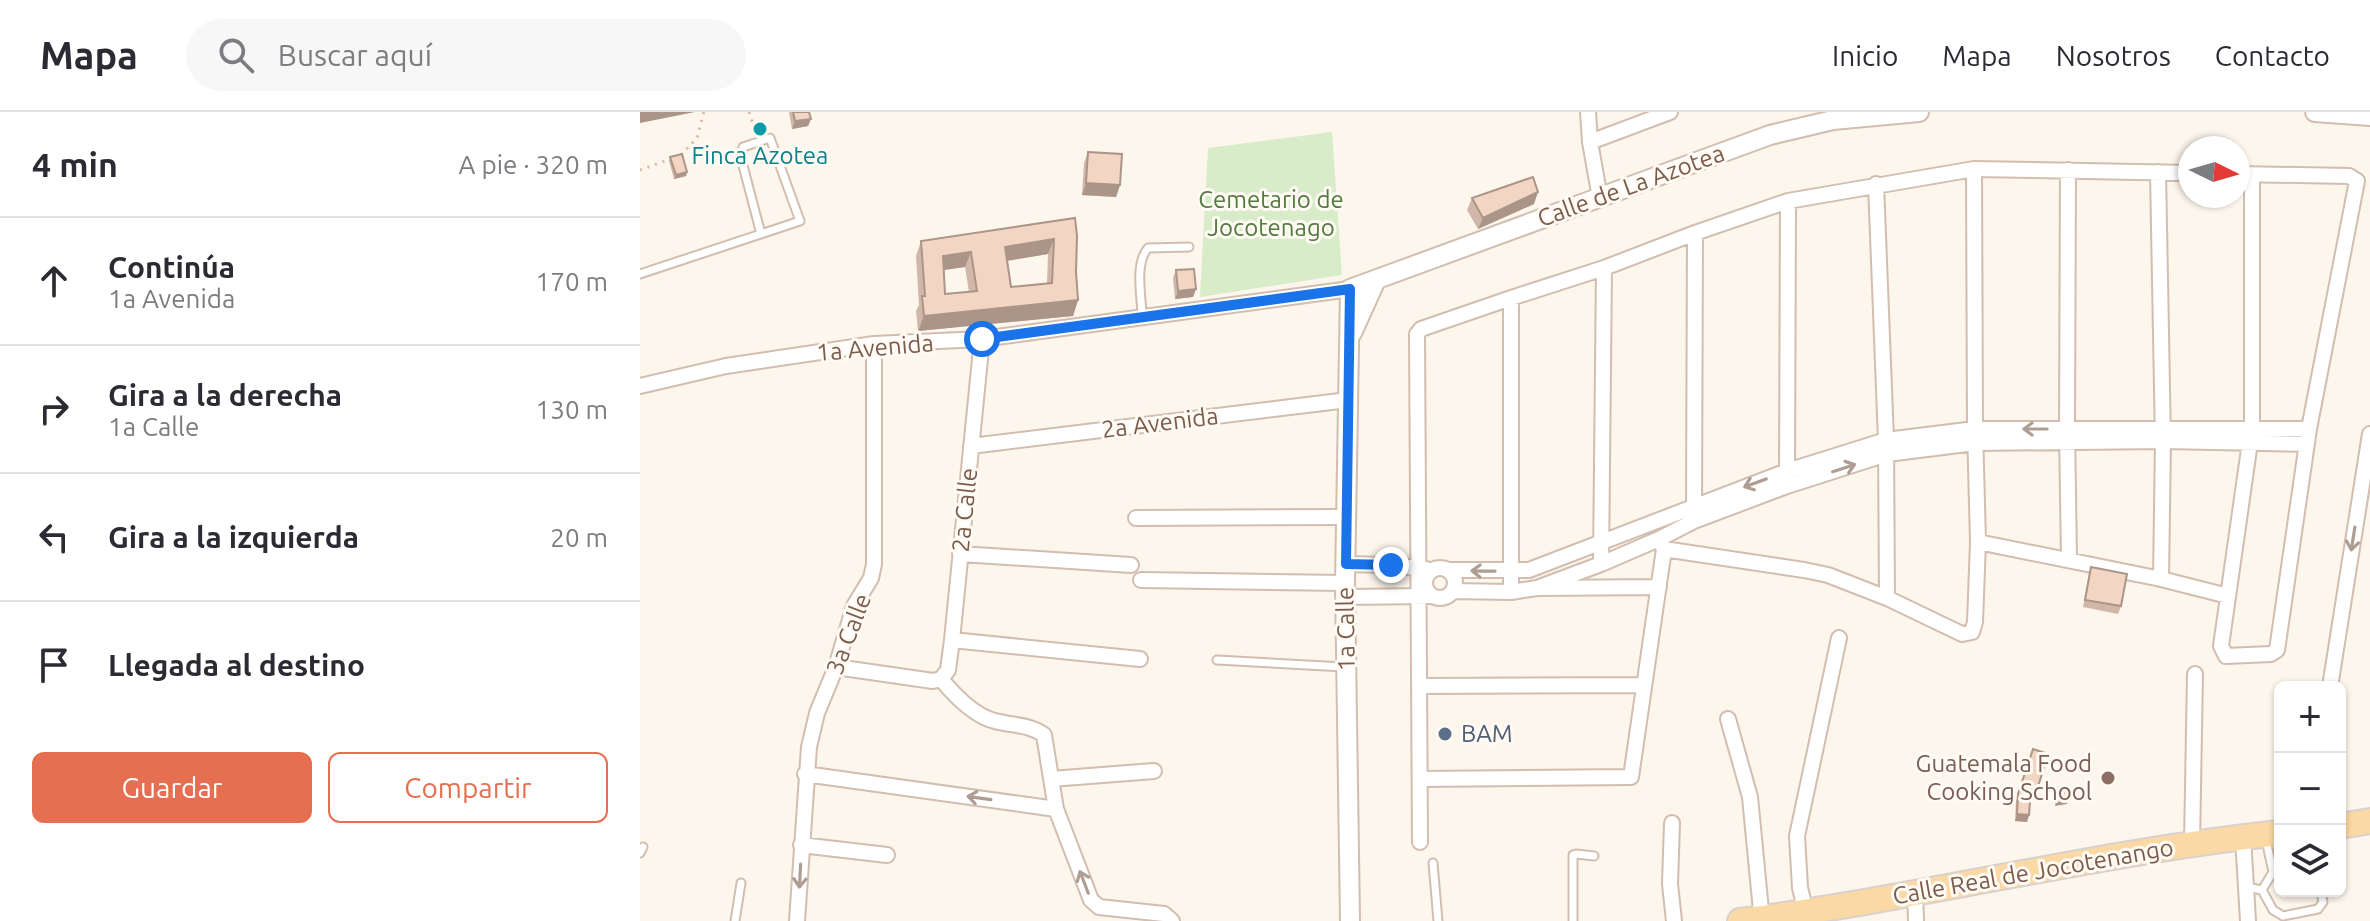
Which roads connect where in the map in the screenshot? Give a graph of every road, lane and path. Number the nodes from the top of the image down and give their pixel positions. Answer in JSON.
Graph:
{"nodes":[{"id":1,"x":704,"y":112,"type":"edge"},
{"id":2,"x":749,"y":112,"type":"edge"},
{"id":3,"x":1588,"y":112,"type":"edge"},
{"id":4,"x":1670,"y":112,"type":"edge"},
{"id":5,"x":1919,"y":112,"type":"edge"},
{"id":6,"x":2315,"y":112,"type":"edge"},
{"id":7,"x":2333,"y":112,"type":"edge"},
{"id":8,"x":2370,"y":116,"type":"edge"},
{"id":9,"x":758,"y":141,"type":"junction"},
{"id":10,"x":1590,"y":142,"type":"junction"},
{"id":11,"x":1974,"y":169,"type":"junction"},
{"id":12,"x":640,"y":170,"type":"edge"},
{"id":13,"x":2068,"y":170,"type":"junction"},
{"id":14,"x":2158,"y":172,"type":"junction"},
{"id":15,"x":2178,"y":173,"type":"edge"},
{"id":16,"x":2250,"y":175,"type":"edge"},
{"id":17,"x":1876,"y":184,"type":"junction"},
{"id":18,"x":1600,"y":198,"type":"junction"},
{"id":19,"x":1788,"y":201,"type":"junction"},
{"id":20,"x":2246,"y":208,"type":"edge"},
{"id":21,"x":1695,"y":233,"type":"junction"},
{"id":22,"x":761,"y":234,"type":"junction"},
{"id":23,"x":1189,"y":247,"type":"dead end"},
{"id":24,"x":1604,"y":268,"type":"junction"},
{"id":25,"x":640,"y":274,"type":"edge"},
{"id":26,"x":1376,"y":280,"type":"junction"},
{"id":27,"x":1350,"y":289,"type":"junction"},
{"id":28,"x":1511,"y":298,"type":"junction"},
{"id":29,"x":1142,"y":317,"type":"junction"},
{"id":30,"x":982,"y":339,"type":"junction"},
{"id":31,"x":1349,"y":339,"type":"junction"},
{"id":32,"x":874,"y":344,"type":"junction"},
{"id":33,"x":640,"y":386,"type":"edge"},
{"id":34,"x":1348,"y":400,"type":"junction"},
{"id":35,"x":2370,"y":434,"type":"edge"},
{"id":36,"x":2162,"y":435,"type":"junction"},
{"id":37,"x":2252,"y":435,"type":"junction"},
{"id":38,"x":1975,"y":436,"type":"junction"},
{"id":39,"x":2067,"y":436,"type":"junction"},
{"id":40,"x":2308,"y":437,"type":"junction"},
{"id":41,"x":971,"y":446,"type":"junction"},
{"id":42,"x":1887,"y":447,"type":"junction"},
{"id":43,"x":1787,"y":479,"type":"junction"},
{"id":44,"x":1694,"y":513,"type":"junction"},
{"id":45,"x":1346,"y":517,"type":"junction"},
{"id":46,"x":1136,"y":518,"type":"dead end"},
{"id":47,"x":1601,"y":542,"type":"junction"},
{"id":48,"x":1978,"y":542,"type":"junction"},
{"id":49,"x":1662,"y":544,"type":"junction"},
{"id":50,"x":960,"y":554,"type":"junction"},
{"id":51,"x":2069,"y":559,"type":"junction"},
{"id":52,"x":1346,"y":564,"type":"junction"},
{"id":53,"x":1601,"y":564,"type":"junction"},
{"id":54,"x":1131,"y":565,"type":"dead end"},
{"id":55,"x":1425,"y":568,"type":"junction"},
{"id":56,"x":1449,"y":570,"type":"junction"},
{"id":57,"x":1511,"y":572,"type":"junction"},
{"id":58,"x":2161,"y":579,"type":"junction"},
{"id":59,"x":1141,"y":580,"type":"dead end"},
{"id":60,"x":1659,"y":587,"type":"junction"},
{"id":61,"x":1537,"y":588,"type":"junction"},
{"id":62,"x":1346,"y":590,"type":"junction"},
{"id":63,"x":1453,"y":591,"type":"junction"},
{"id":64,"x":1511,"y":592,"type":"junction"},
{"id":65,"x":1426,"y":596,"type":"junction"},
{"id":66,"x":2228,"y":596,"type":"junction"},
{"id":67,"x":1887,"y":598,"type":"junction"},
{"id":68,"x":1839,"y":638,"type":"dead end"},
{"id":69,"x":952,"y":640,"type":"junction"},
{"id":70,"x":1140,"y":659,"type":"dead end"},
{"id":71,"x":1217,"y":660,"type":"dead end"},
{"id":72,"x":836,"y":667,"type":"junction"},
{"id":73,"x":1347,"y":667,"type":"junction"},
{"id":74,"x":2195,"y":674,"type":"dead end"},
{"id":75,"x":941,"y":679,"type":"junction"},
{"id":76,"x":2331,"y":681,"type":"edge"},
{"id":77,"x":1644,"y":685,"type":"junction"},
{"id":78,"x":1419,"y":686,"type":"junction"},
{"id":79,"x":1728,"y":719,"type":"dead end"},
{"id":80,"x":1154,"y":771,"type":"dead end"},
{"id":81,"x":805,"y":774,"type":"junction"},
{"id":82,"x":1051,"y":779,"type":"junction"},
{"id":83,"x":1420,"y":779,"type":"junction"},
{"id":84,"x":1056,"y":809,"type":"junction"},
{"id":85,"x":2370,"y":821,"type":"edge"},
{"id":86,"x":1672,"y":823,"type":"dead end"},
{"id":87,"x":2346,"y":825,"type":"edge"},
{"id":88,"x":2263,"y":835,"type":"edge"},
{"id":89,"x":1420,"y":842,"type":"dead end"},
{"id":90,"x":2192,"y":844,"type":"junction"},
{"id":91,"x":801,"y":845,"type":"junction"},
{"id":92,"x":887,"y":855,"type":"dead end"},
{"id":93,"x":1594,"y":856,"type":"dead end"},
{"id":94,"x":1433,"y":863,"type":"dead end"},
{"id":95,"x":2274,"y":865,"type":"edge"},
{"id":96,"x":2274,"y":874,"type":"edge"},
{"id":97,"x":741,"y":883,"type":"dead end"},
{"id":98,"x":2246,"y":887,"type":"junction"},
{"id":99,"x":2262,"y":890,"type":"junction"},
{"id":100,"x":1915,"y":892,"type":"junction"},
{"id":101,"x":2322,"y":897,"type":"edge"},
{"id":102,"x":1806,"y":912,"type":"junction"},
{"id":103,"x":1755,"y":920,"type":"edge"},
{"id":104,"x":735,"y":921,"type":"edge"},
{"id":105,"x":797,"y":921,"type":"edge"},
{"id":106,"x":1172,"y":921,"type":"edge"},
{"id":107,"x":1350,"y":921,"type":"edge"},
{"id":108,"x":1438,"y":921,"type":"edge"},
{"id":109,"x":1573,"y":921,"type":"edge"},
{"id":110,"x":1674,"y":921,"type":"edge"},
{"id":111,"x":1916,"y":921,"type":"edge"},
{"id":112,"x":2248,"y":921,"type":"edge"}],
"edges":[{"from":1,"to":12,"type":"path"},
{"from":2,"to":9,"type":"path"},
{"from":3,"to":10,"type":"street"},
{"from":4,"to":10,"type":"street"},
{"from":5,"to":18,"type":"street","name":"Calle de La Azotea"},
{"from":6,"to":7,"type":"street"},
{"from":7,"to":8,"type":"street"},
{"from":9,"to":22,"type":"lane"},
{"from":9,"to":22,"type":"lane"},
{"from":10,"to":18,"type":"street"},
{"from":11,"to":13,"type":"street"},
{"from":11,"to":17,"type":"street"},
{"from":11,"to":38,"type":"street"},
{"from":13,"to":14,"type":"street"},
{"from":13,"to":39,"type":"street"},
{"from":14,"to":15,"type":"street"},
{"from":14,"to":36,"type":"street"},
{"from":16,"to":40,"type":"street"},
{"from":17,"to":19,"type":"street"},
{"from":17,"to":42,"type":"street"},
{"from":18,"to":26,"type":"street","name":"Calle de La Azotea"},
{"from":19,"to":21,"type":"street"},
{"from":19,"to":43,"type":"street"},
{"from":20,"to":37,"type":"street"},
{"from":21,"to":24,"type":"street"},
{"from":21,"to":44,"type":"street"},
{"from":22,"to":25,"type":"lane"},
{"from":23,"to":29,"type":"lane"},
{"from":24,"to":28,"type":"street"},
{"from":24,"to":47,"type":"street"},
{"from":26,"to":27,"type":"street","name":"Calle de La Azotea"},
{"from":26,"to":31,"type":"street"},
{"from":27,"to":29,"type":"street","name":"1a Avenida"},
{"from":27,"to":31,"type":"street","name":"1a Calle"},
{"from":28,"to":55,"type":"street"},
{"from":28,"to":57,"type":"street"},
{"from":29,"to":30,"type":"street","name":"1a Avenida"},
{"from":30,"to":32,"type":"street","name":"1a Avenida"},
{"from":30,"to":41,"type":"street","name":"2a Calle"},
{"from":31,"to":34,"type":"street","name":"1a Calle"},
{"from":32,"to":33,"type":"street","name":"1a Avenida"},
{"from":32,"to":72,"type":"street","name":"3a Calle"},
{"from":34,"to":41,"type":"street","name":"2a Avenida"},
{"from":34,"to":45,"type":"street","name":"1a Calle"},
{"from":35,"to":76,"type":"street","one_way":true},
{"from":36,"to":37,"type":"street"},
{"from":36,"to":39,"type":"street"},
{"from":36,"to":58,"type":"street"},
{"from":37,"to":40,"type":"street"},
{"from":37,"to":66,"type":"street"},
{"from":38,"to":39,"type":"street"},
{"from":38,"to":42,"type":"street"},
{"from":38,"to":48,"type":"street"},
{"from":39,"to":51,"type":"street"},
{"from":40,"to":66,"type":"street"},
{"from":41,"to":50,"type":"street","name":"2a Calle"},
{"from":42,"to":43,"type":"street"},
{"from":42,"to":67,"type":"street"},
{"from":43,"to":44,"type":"street"},
{"from":44,"to":47,"type":"street"},
{"from":44,"to":49,"type":"street"},
{"from":45,"to":46,"type":"street"},
{"from":45,"to":52,"type":"street","name":"1a Calle"},
{"from":47,"to":53,"type":"street"},
{"from":47,"to":57,"type":"street"},
{"from":48,"to":51,"type":"street"},
{"from":48,"to":67,"type":"street"},
{"from":49,"to":53,"type":"street"},
{"from":49,"to":60,"type":"street"},
{"from":49,"to":67,"type":"street"},
{"from":50,"to":54,"type":"street"},
{"from":50,"to":69,"type":"street","name":"2a Calle"},
{"from":51,"to":58,"type":"street"},
{"from":52,"to":55,"type":"street"},
{"from":52,"to":62,"type":"street","name":"1a Calle"},
{"from":53,"to":61,"type":"street"},
{"from":55,"to":56,"type":"street"},
{"from":55,"to":65,"type":"street"},
{"from":57,"to":56,"type":"street","one_way":true},
{"from":56,"to":63,"type":"street"},
{"from":57,"to":64,"type":"street"},
{"from":58,"to":66,"type":"street"},
{"from":59,"to":62,"type":"street"},
{"from":60,"to":61,"type":"street"},
{"from":60,"to":77,"type":"street"},
{"from":61,"to":64,"type":"street"},
{"from":62,"to":65,"type":"street"},
{"from":62,"to":73,"type":"street","name":"1a Calle"},
{"from":63,"to":64,"type":"street"},
{"from":63,"to":65,"type":"street"},
{"from":65,"to":78,"type":"street"},
{"from":68,"to":102,"type":"street"},
{"from":69,"to":70,"type":"street"},
{"from":69,"to":75,"type":"street","name":"2a Calle"},
{"from":71,"to":73,"type":"lane"},
{"from":72,"to":75,"type":"street"},
{"from":72,"to":81,"type":"street","name":"3a Calle"},
{"from":73,"to":107,"type":"street","name":"1a Calle"},
{"from":74,"to":90,"type":"street"},
{"from":75,"to":82,"type":"street"},
{"from":77,"to":78,"type":"street"},
{"from":77,"to":83,"type":"street"},
{"from":78,"to":83,"type":"street"},
{"from":79,"to":103,"type":"street"},
{"from":80,"to":82,"type":"street"},
{"from":84,"to":81,"type":"street","one_way":true},
{"from":81,"to":91,"type":"street","name":"3a Calle"},
{"from":82,"to":84,"type":"street"},
{"from":83,"to":89,"type":"street"},
{"from":106,"to":84,"type":"street","one_way":true},
{"from":85,"to":87,"type":"main road"},
{"from":86,"to":110,"type":"street"},
{"from":88,"to":90,"type":"main road","name":"Calle Real de Jocotenango"},
{"from":88,"to":95,"type":"lane"},
{"from":88,"to":98,"type":"street"},
{"from":90,"to":100,"type":"main road","name":"Calle Real de Jocotenango"},
{"from":91,"to":92,"type":"street"},
{"from":91,"to":105,"type":"street","name":"3a Calle","one_way":true},
{"from":93,"to":109,"type":"lane"},
{"from":94,"to":108,"type":"lane"},
{"from":96,"to":99,"type":"lane"},
{"from":97,"to":104,"type":"lane"},
{"from":98,"to":99,"type":"lane"},
{"from":98,"to":112,"type":"street"},
{"from":99,"to":101,"type":"lane"},
{"from":100,"to":102,"type":"main road","name":"Calle Real de Jocotenango"},
{"from":100,"to":111,"type":"street"},
{"from":102,"to":103,"type":"main road","name":"Calle Real de Jocotenango"}]}
